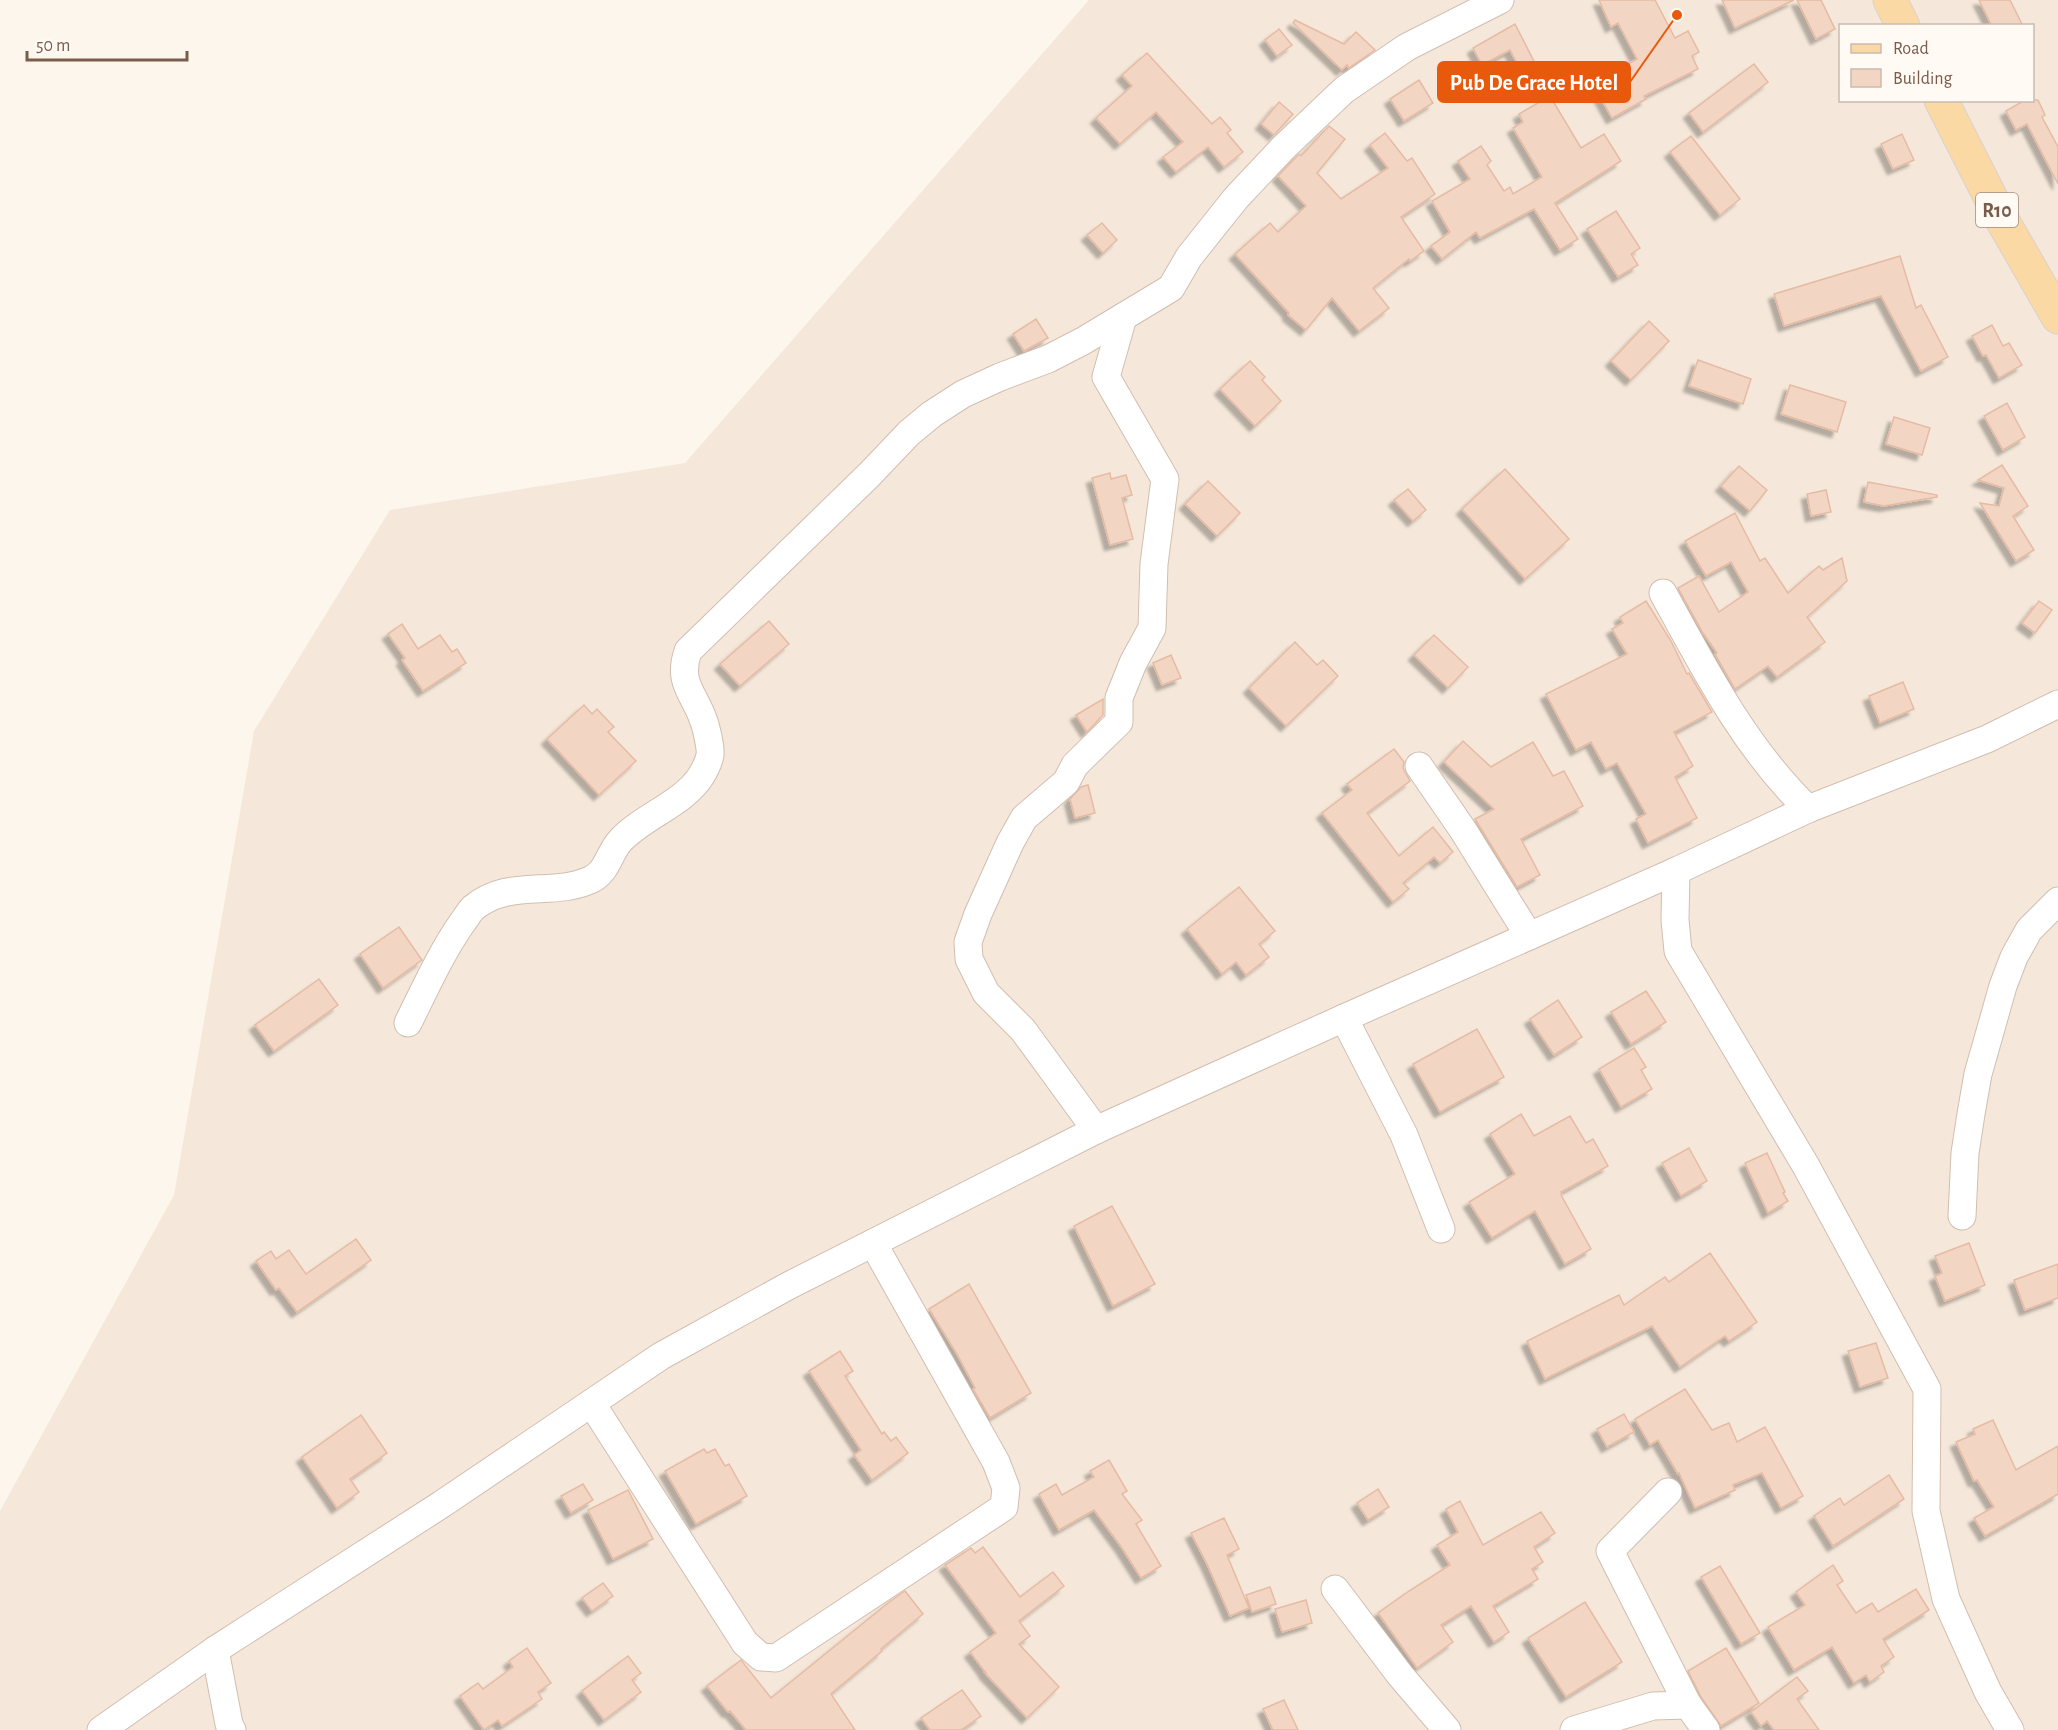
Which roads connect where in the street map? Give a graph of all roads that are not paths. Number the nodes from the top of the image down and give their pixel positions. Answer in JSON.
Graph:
{"nodes":[{"id":1,"x":1500,"y":0,"type":"edge"},
{"id":2,"x":1890,"y":0,"type":"edge"},
{"id":3,"x":1902,"y":24,"type":"edge"},
{"id":4,"x":1942,"y":102,"type":"edge"},
{"id":5,"x":1123,"y":316,"type":"junction"},
{"id":6,"x":2058,"y":317,"type":"edge"},
{"id":7,"x":1663,"y":593,"type":"dead end"},
{"id":8,"x":2058,"y":704,"type":"edge"},
{"id":9,"x":1419,"y":766,"type":"dead end"},
{"id":10,"x":1808,"y":809,"type":"junction"},
{"id":11,"x":1676,"y":871,"type":"junction"},
{"id":12,"x":2058,"y":902,"type":"edge"},
{"id":13,"x":1529,"y":936,"type":"junction"},
{"id":14,"x":1344,"y":1018,"type":"junction"},
{"id":15,"x":408,"y":1023,"type":"dead end"},
{"id":16,"x":1095,"y":1130,"type":"junction"},
{"id":17,"x":1962,"y":1216,"type":"dead end"},
{"id":18,"x":1441,"y":1229,"type":"dead end"},
{"id":19,"x":873,"y":1244,"type":"junction"},
{"id":20,"x":591,"y":1404,"type":"junction"},
{"id":21,"x":1668,"y":1491,"type":"dead end"},
{"id":22,"x":1335,"y":1589,"type":"dead end"},
{"id":23,"x":215,"y":1650,"type":"junction"},
{"id":24,"x":1688,"y":1705,"type":"junction"},
{"id":25,"x":101,"y":1730,"type":"edge"},
{"id":26,"x":232,"y":1730,"type":"edge"},
{"id":27,"x":1447,"y":1730,"type":"edge"},
{"id":28,"x":1574,"y":1730,"type":"edge"},
{"id":29,"x":1706,"y":1730,"type":"edge"},
{"id":30,"x":2010,"y":1730,"type":"edge"}],
"edges":[{"from":1,"to":5,"type":"street"},
{"from":2,"to":3,"type":"main road"},
{"from":4,"to":6,"type":"main road","number":"R10"},
{"from":5,"to":15,"type":"street"},
{"from":5,"to":16,"type":"street"},
{"from":7,"to":10,"type":"street"},
{"from":8,"to":10,"type":"street"},
{"from":9,"to":13,"type":"street"},
{"from":10,"to":11,"type":"street"},
{"from":11,"to":13,"type":"street"},
{"from":11,"to":30,"type":"street"},
{"from":12,"to":17,"type":"street"},
{"from":13,"to":14,"type":"street"},
{"from":14,"to":16,"type":"street"},
{"from":14,"to":18,"type":"street"},
{"from":16,"to":19,"type":"street"},
{"from":19,"to":20,"type":"street"},
{"from":19,"to":20,"type":"street"},
{"from":20,"to":23,"type":"street"},
{"from":21,"to":24,"type":"street"},
{"from":22,"to":27,"type":"street"},
{"from":23,"to":25,"type":"street"},
{"from":23,"to":26,"type":"street"},
{"from":24,"to":28,"type":"street"},
{"from":24,"to":29,"type":"street"}]}
